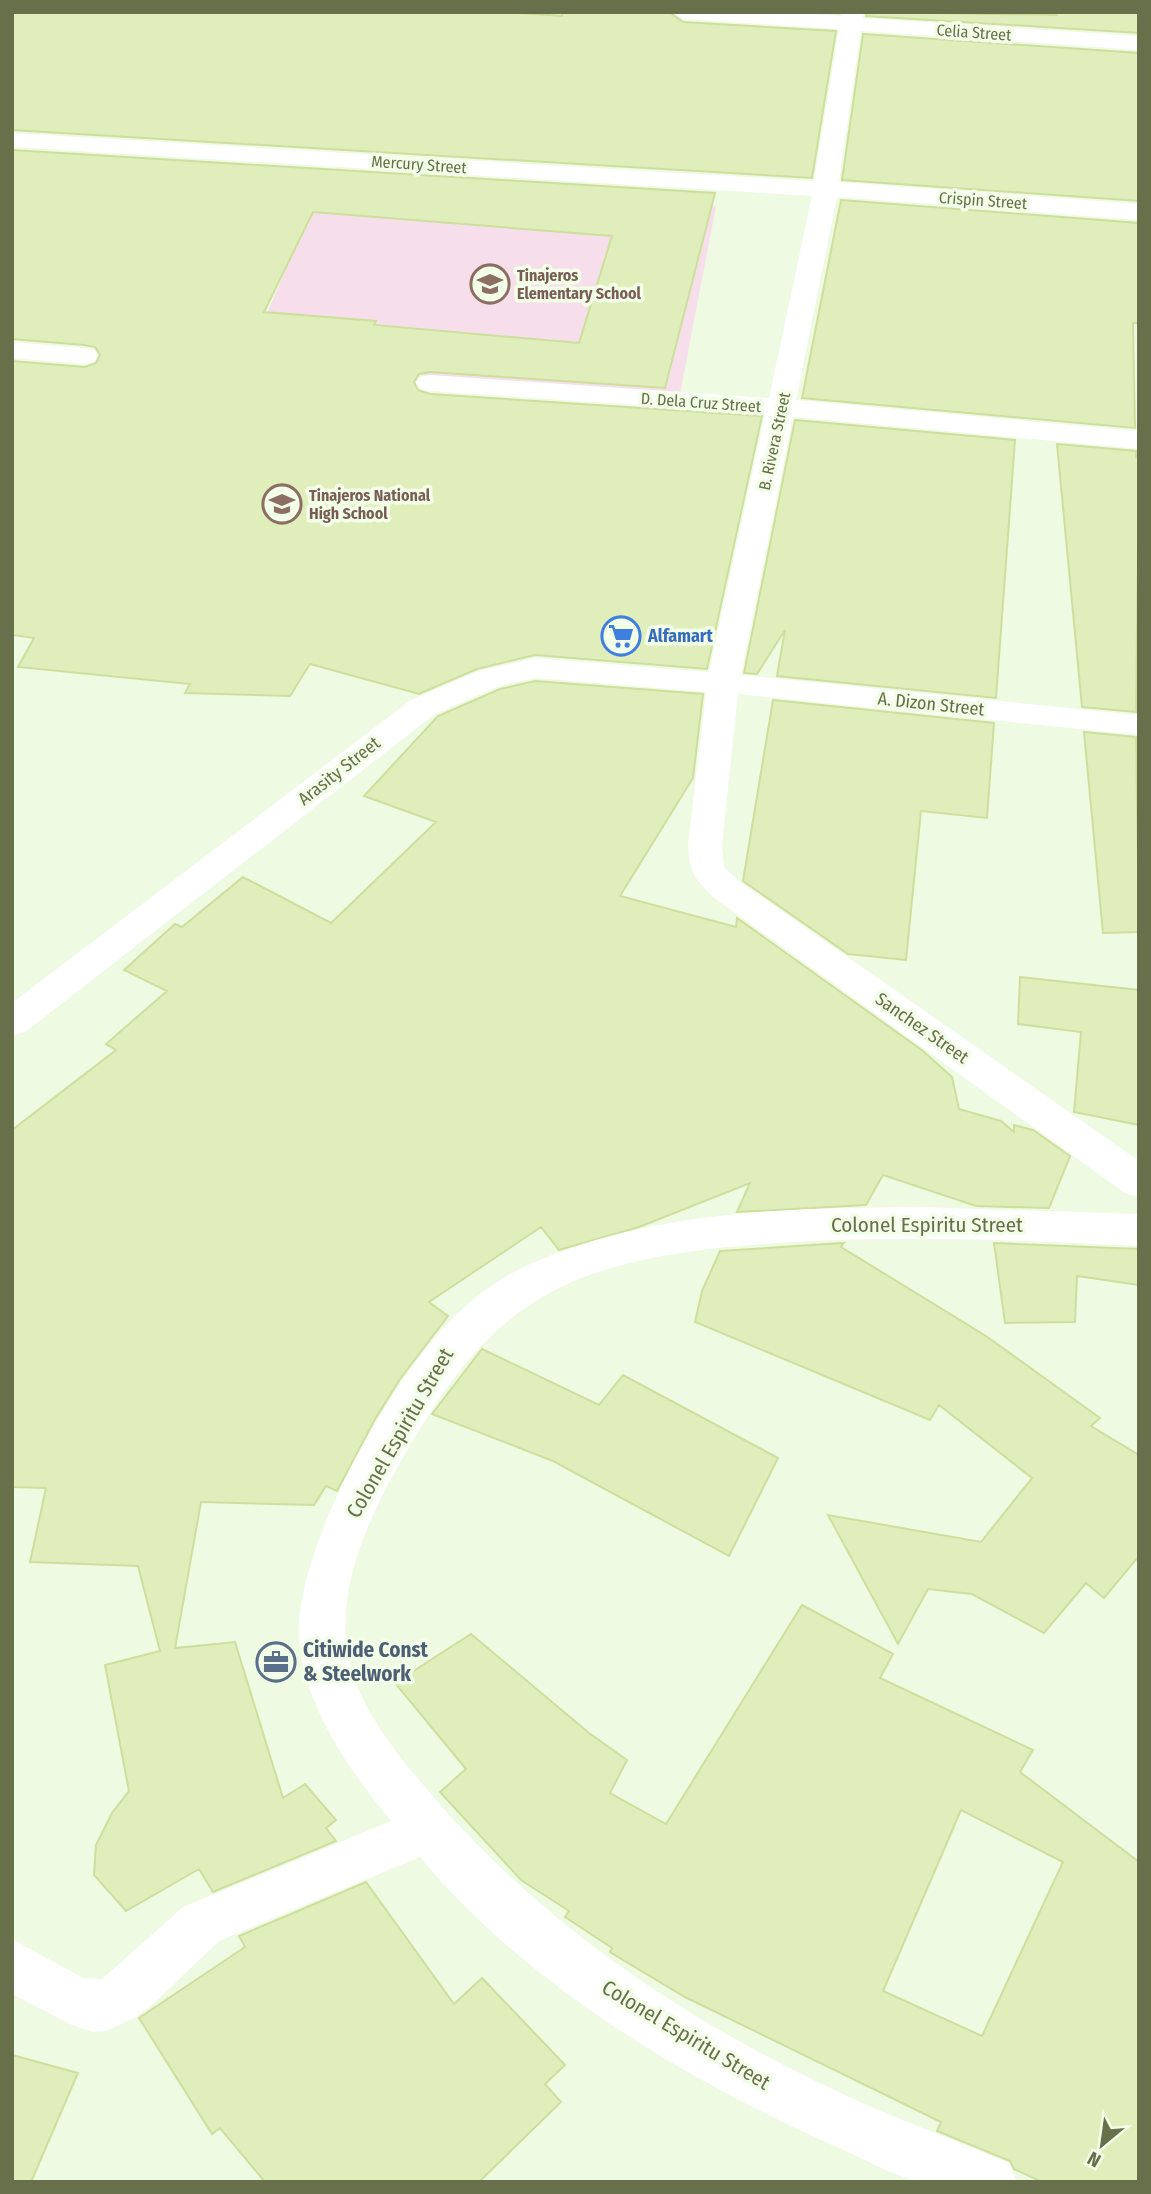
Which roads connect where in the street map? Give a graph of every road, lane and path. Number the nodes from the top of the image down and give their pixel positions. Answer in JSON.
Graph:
{"nodes":[{"id":1,"x":683,"y":12,"type":"edge"},
{"id":2,"x":852,"y":18,"type":"edge"},
{"id":3,"x":1139,"y":43,"type":"edge"},
{"id":4,"x":13,"y":141,"type":"edge"},
{"id":5,"x":826,"y":189,"type":"junction"},
{"id":6,"x":1139,"y":212,"type":"edge"},
{"id":7,"x":13,"y":350,"type":"edge"},
{"id":8,"x":83,"y":356,"type":"dead end"},
{"id":9,"x":430,"y":383,"type":"dead end"},
{"id":10,"x":780,"y":407,"type":"junction"},
{"id":11,"x":1139,"y":440,"type":"edge"},
{"id":12,"x":723,"y":682,"type":"junction"},
{"id":13,"x":1139,"y":725,"type":"edge"},
{"id":14,"x":707,"y":870,"type":"joint"},
{"id":15,"x":18,"y":1013,"type":"edge"},
{"id":16,"x":1139,"y":1182,"type":"edge"},
{"id":17,"x":1139,"y":1230,"type":"edge"},
{"id":18,"x":427,"y":1830,"type":"junction"},
{"id":19,"x":12,"y":1964,"type":"edge"},
{"id":20,"x":990,"y":2182,"type":"edge"}],
"edges":[{"from":1,"to":2,"type":"street","name":"Celia Street"},
{"from":2,"to":3,"type":"street","name":"Celia Street"},
{"from":2,"to":5,"type":"street","name":"B. Rivera Street"},
{"from":4,"to":5,"type":"street","name":"Mercury Street"},
{"from":5,"to":6,"type":"street","name":"Crispin Street"},
{"from":5,"to":10,"type":"street","name":"B. Rivera Street"},
{"from":7,"to":8,"type":"street"},
{"from":9,"to":10,"type":"street","name":"D. Dela Cruz Street"},
{"from":10,"to":11,"type":"street","name":"D. Dela Cruz Street"},
{"from":10,"to":12,"type":"street","name":"B. Rivera Street"},
{"from":12,"to":13,"type":"street","name":"A. Dizon Street"},
{"from":12,"to":14,"type":"street","name":"B. Rivera Street"},
{"from":12,"to":15,"type":"street","name":"Arasity Street"},
{"from":14,"to":16,"type":"street","name":"Sanchez Street"},
{"from":17,"to":18,"type":"street","name":"Colonel Espiritu Street"},
{"from":18,"to":19,"type":"street"},
{"from":18,"to":20,"type":"street","name":"Colonel Espiritu Street"}]}
